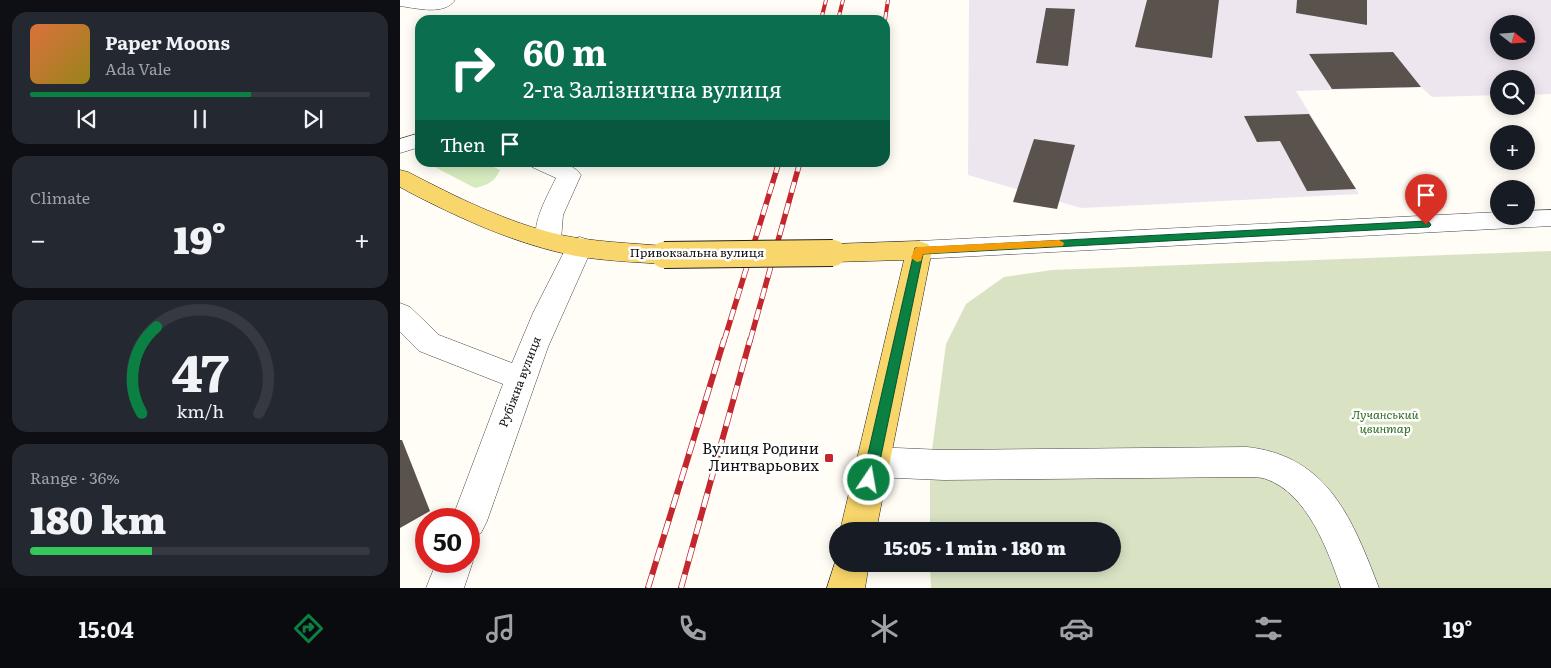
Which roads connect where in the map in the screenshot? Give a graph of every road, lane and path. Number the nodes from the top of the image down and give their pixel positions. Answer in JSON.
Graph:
{"nodes":[{"id":1,"x":446,"y":0,"type":"edge"},
{"id":2,"x":400,"y":1,"type":"edge"},
{"id":3,"x":415,"y":142,"type":"edge"},
{"id":4,"x":400,"y":146,"type":"edge"},
{"id":5,"x":574,"y":169,"type":"edge"},
{"id":6,"x":400,"y":177,"type":"edge"},
{"id":7,"x":1551,"y":218,"type":"edge"},
{"id":8,"x":548,"y":240,"type":"junction"},
{"id":9,"x":580,"y":246,"type":"junction"},
{"id":10,"x":918,"y":250,"type":"junction"},
{"id":11,"x":400,"y":314,"type":"edge"},
{"id":12,"x":519,"y":378,"type":"junction"},
{"id":13,"x":873,"y":462,"type":"junction"},
{"id":14,"x":474,"y":508,"type":"edge"},
{"id":15,"x":860,"y":522,"type":"edge"},
{"id":16,"x":849,"y":572,"type":"edge"},
{"id":17,"x":450,"y":573,"type":"edge"},
{"id":18,"x":445,"y":588,"type":"edge"},
{"id":19,"x":846,"y":588,"type":"edge"},
{"id":20,"x":1360,"y":588,"type":"edge"}],
"edges":[{"from":1,"to":2,"type":"street"},
{"from":3,"to":4,"type":"street"},
{"from":5,"to":8,"type":"street"},
{"from":6,"to":8,"type":"main road","name":"Привокзальна вулиця"},
{"from":7,"to":10,"type":"street"},
{"from":8,"to":9,"type":"main road","name":"Привокзальна вулиця"},
{"from":9,"to":10,"type":"main road","name":"Привокзальна вулиця","bridge":true},
{"from":9,"to":12,"type":"street","name":"Рубіжна вулиця"},
{"from":10,"to":13,"type":"main road"},
{"from":11,"to":12,"type":"street"},
{"from":12,"to":14,"type":"street","name":"Рубіжна вулиця"},
{"from":13,"to":15,"type":"main road"},
{"from":13,"to":20,"type":"street"},
{"from":16,"to":19,"type":"main road"},
{"from":17,"to":18,"type":"street"}]}
